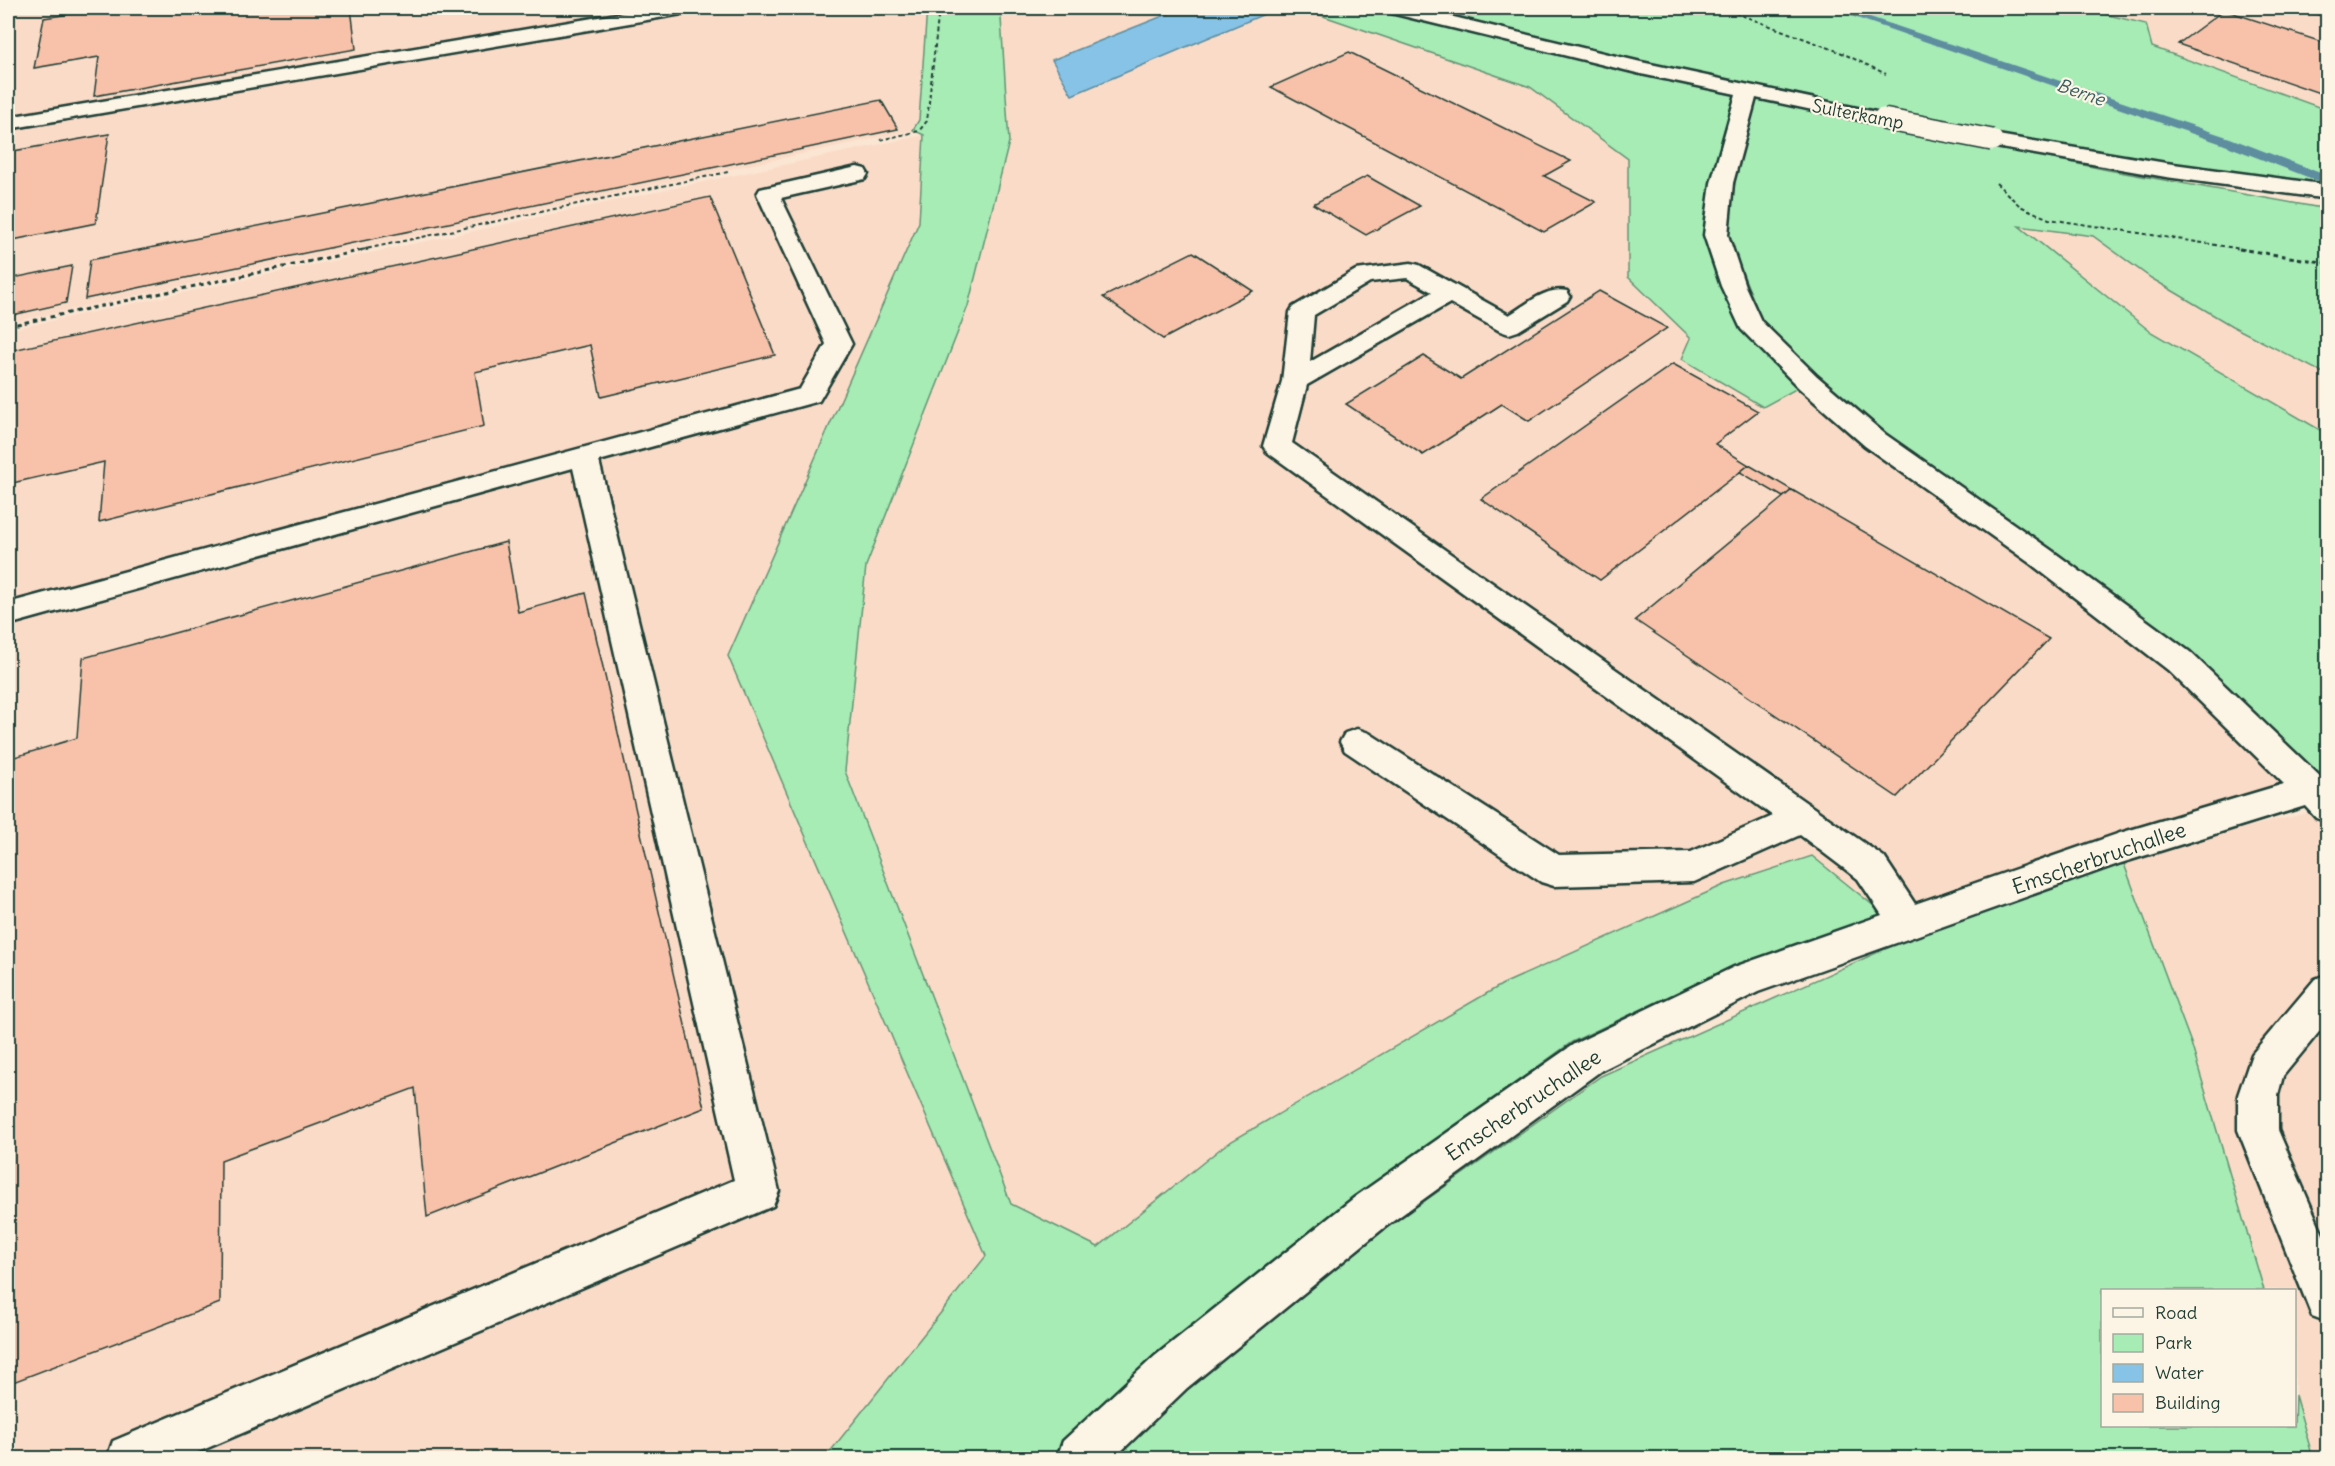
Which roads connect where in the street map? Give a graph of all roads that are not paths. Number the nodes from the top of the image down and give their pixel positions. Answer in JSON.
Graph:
{"nodes":[{"id":1,"x":682,"y":8,"type":"edge"},
{"id":2,"x":1395,"y":8,"type":"edge"},
{"id":3,"x":2321,"y":8,"type":"edge"},
{"id":4,"x":2328,"y":9,"type":"edge"},
{"id":5,"x":1747,"y":92,"type":"junction"},
{"id":6,"x":8,"y":123,"type":"edge"},
{"id":7,"x":857,"y":174,"type":"dead end"},
{"id":8,"x":2328,"y":192,"type":"edge"},
{"id":9,"x":1449,"y":293,"type":"junction"},
{"id":10,"x":1558,"y":296,"type":"dead end"},
{"id":11,"x":1295,"y":381,"type":"junction"},
{"id":12,"x":584,"y":456,"type":"junction"},
{"id":13,"x":8,"y":614,"type":"edge"},
{"id":14,"x":1357,"y":742,"type":"dead end"},
{"id":15,"x":2320,"y":799,"type":"edge"},
{"id":16,"x":1803,"y":818,"type":"junction"},
{"id":17,"x":1908,"y":924,"type":"junction"},
{"id":18,"x":2328,"y":991,"type":"edge"},
{"id":19,"x":2328,"y":1300,"type":"edge"},
{"id":20,"x":130,"y":1458,"type":"edge"},
{"id":21,"x":1080,"y":1458,"type":"edge"}],
"edges":[{"from":1,"to":6,"type":"street"},
{"from":2,"to":5,"type":"street","name":"Sulterkamp"},
{"from":3,"to":4,"type":"street"},
{"from":5,"to":8,"type":"street","name":"Sulterkamp","bridge":true},
{"from":5,"to":15,"type":"street","name":"Emscherbruchallee"},
{"from":7,"to":12,"type":"street"},
{"from":9,"to":10,"type":"street"},
{"from":9,"to":11,"type":"street"},
{"from":9,"to":11,"type":"street"},
{"from":11,"to":16,"type":"street"},
{"from":12,"to":13,"type":"street"},
{"from":12,"to":20,"type":"street"},
{"from":14,"to":16,"type":"street"},
{"from":15,"to":17,"type":"street","name":"Emscherbruchallee"},
{"from":16,"to":17,"type":"street"},
{"from":17,"to":21,"type":"street","name":"Emscherbruchallee"},
{"from":18,"to":19,"type":"street"}]}
